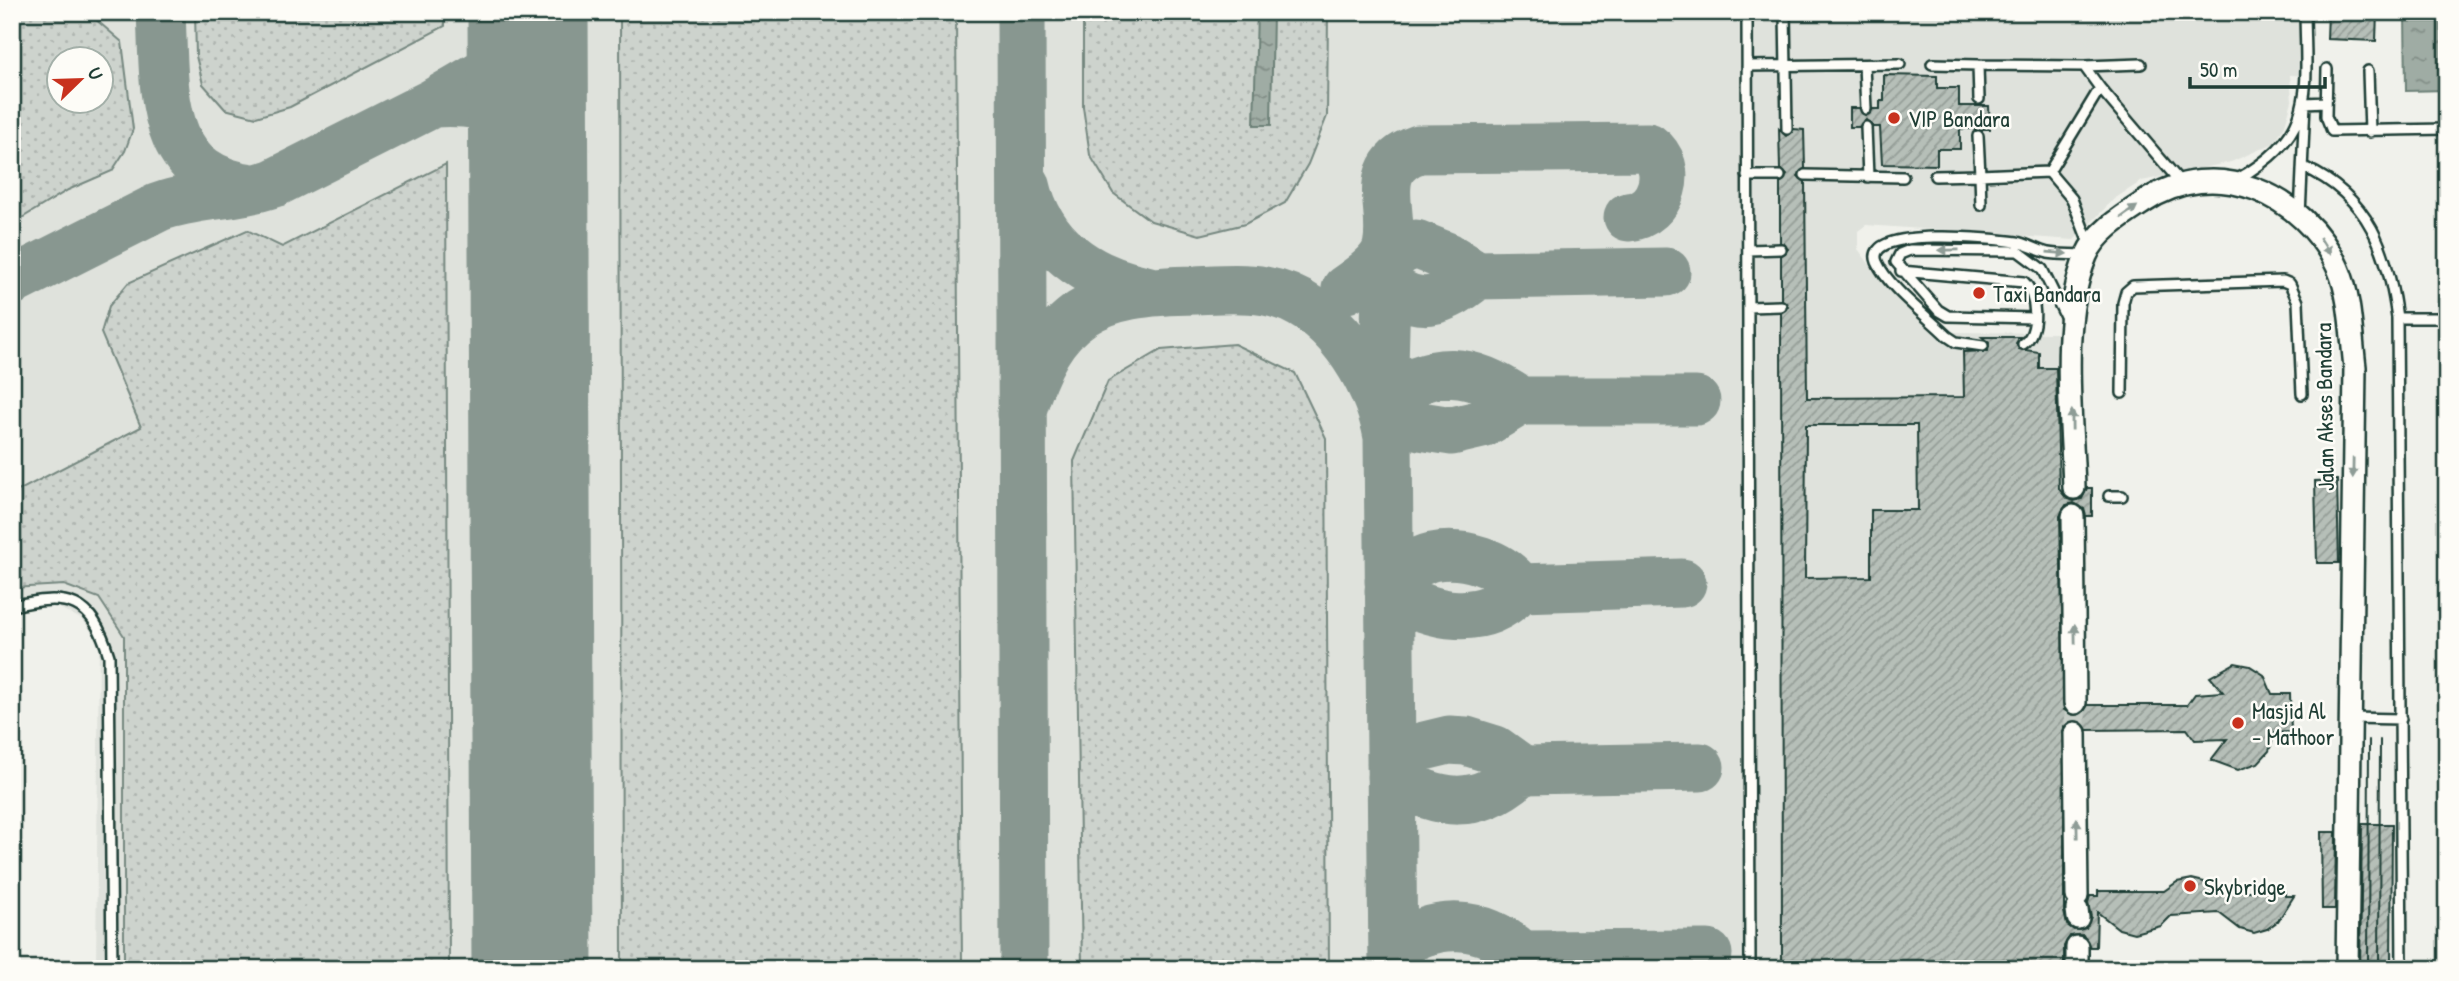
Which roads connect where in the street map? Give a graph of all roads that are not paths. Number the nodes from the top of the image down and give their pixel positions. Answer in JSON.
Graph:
{"nodes":[{"id":1,"x":1825,"y":12,"type":"edge"},
{"id":2,"x":2249,"y":12,"type":"edge"},
{"id":3,"x":1747,"y":13,"type":"edge"},
{"id":4,"x":1785,"y":13,"type":"edge"},
{"id":5,"x":2305,"y":13,"type":"edge"},
{"id":6,"x":1900,"y":64,"type":"dead end"},
{"id":7,"x":1932,"y":64,"type":"dead end"},
{"id":8,"x":1864,"y":65,"type":"junction"},
{"id":9,"x":1978,"y":65,"type":"junction"},
{"id":10,"x":2141,"y":65,"type":"dead end"},
{"id":11,"x":1747,"y":66,"type":"junction"},
{"id":12,"x":1786,"y":66,"type":"junction"},
{"id":13,"x":2084,"y":66,"type":"junction"},
{"id":14,"x":2327,"y":69,"type":"dead end"},
{"id":15,"x":2368,"y":71,"type":"dead end"},
{"id":16,"x":2100,"y":88,"type":"junction"},
{"id":17,"x":1979,"y":99,"type":"dead end"},
{"id":18,"x":2326,"y":102,"type":"junction"},
{"id":19,"x":2305,"y":103,"type":"junction"},
{"id":20,"x":1866,"y":109,"type":"dead end"},
{"id":21,"x":1866,"y":127,"type":"dead end"},
{"id":22,"x":1787,"y":129,"type":"dead end"},
{"id":23,"x":2447,"y":130,"type":"edge"},
{"id":24,"x":2370,"y":132,"type":"junction"},
{"id":25,"x":1978,"y":136,"type":"dead end"},
{"id":26,"x":2305,"y":167,"type":"junction"},
{"id":27,"x":2049,"y":172,"type":"junction"},
{"id":28,"x":1805,"y":175,"type":"dead end"},
{"id":29,"x":1980,"y":175,"type":"junction"},
{"id":30,"x":1747,"y":176,"type":"junction"},
{"id":31,"x":1780,"y":176,"type":"dead end"},
{"id":32,"x":1935,"y":176,"type":"dead end"},
{"id":33,"x":1868,"y":177,"type":"junction"},
{"id":34,"x":1903,"y":177,"type":"dead end"},
{"id":35,"x":2234,"y":181,"type":"junction"},
{"id":36,"x":2181,"y":183,"type":"junction"},
{"id":37,"x":1981,"y":205,"type":"dead end"},
{"id":38,"x":2301,"y":216,"type":"junction"},
{"id":39,"x":1780,"y":249,"type":"dead end"},
{"id":40,"x":1748,"y":250,"type":"junction"},
{"id":41,"x":2089,"y":251,"type":"junction"},
{"id":42,"x":1901,"y":271,"type":"junction"},
{"id":43,"x":1781,"y":306,"type":"dead end"},
{"id":44,"x":1748,"y":307,"type":"junction"},
{"id":45,"x":2034,"y":318,"type":"junction"},
{"id":46,"x":2397,"y":318,"type":"junction"},
{"id":47,"x":2447,"y":318,"type":"edge"},
{"id":48,"x":2072,"y":329,"type":"junction"},
{"id":49,"x":2023,"y":344,"type":"dead end"},
{"id":50,"x":1983,"y":346,"type":"dead end"},
{"id":51,"x":2122,"y":393,"type":"dead end"},
{"id":52,"x":2302,"y":394,"type":"dead end"},
{"id":53,"x":2074,"y":488,"type":"dead end"},
{"id":54,"x":2109,"y":496,"type":"dead end"},
{"id":55,"x":2122,"y":496,"type":"dead end"},
{"id":56,"x":2073,"y":516,"type":"dead end"},
{"id":57,"x":12,"y":607,"type":"edge"},
{"id":58,"x":2076,"y":702,"type":"tunnel mouth"},
{"id":59,"x":2350,"y":718,"type":"junction"},
{"id":60,"x":2401,"y":719,"type":"junction"},
{"id":61,"x":2075,"y":733,"type":"tunnel mouth"},
{"id":62,"x":2077,"y":908,"type":"dead end"},
{"id":63,"x":2077,"y":947,"type":"dead end"},
{"id":64,"x":113,"y":969,"type":"edge"},
{"id":65,"x":1750,"y":969,"type":"edge"},
{"id":66,"x":2077,"y":969,"type":"edge"},
{"id":67,"x":2347,"y":969,"type":"edge"},
{"id":68,"x":2402,"y":969,"type":"edge"}],
"edges":[{"from":1,"to":4,"type":"lane"},
{"from":2,"to":5,"type":"lane"},
{"from":3,"to":4,"type":"lane"},
{"from":3,"to":11,"type":"lane"},
{"from":4,"to":12,"type":"lane"},
{"from":5,"to":19,"type":"lane"},
{"from":6,"to":8,"type":"lane"},
{"from":7,"to":9,"type":"lane"},
{"from":8,"to":12,"type":"lane"},
{"from":8,"to":20,"type":"lane"},
{"from":9,"to":13,"type":"lane"},
{"from":9,"to":17,"type":"lane"},
{"from":10,"to":13,"type":"lane"},
{"from":11,"to":12,"type":"lane"},
{"from":11,"to":30,"type":"lane"},
{"from":12,"to":22,"type":"lane"},
{"from":13,"to":16,"type":"lane"},
{"from":14,"to":18,"type":"lane"},
{"from":15,"to":24,"type":"lane"},
{"from":16,"to":27,"type":"lane"},
{"from":16,"to":36,"type":"lane"},
{"from":18,"to":19,"type":"lane"},
{"from":18,"to":24,"type":"lane"},
{"from":19,"to":26,"type":"lane"},
{"from":19,"to":35,"type":"lane"},
{"from":21,"to":33,"type":"lane"},
{"from":23,"to":24,"type":"lane"},
{"from":25,"to":29,"type":"lane"},
{"from":26,"to":38,"type":"lane"},
{"from":26,"to":46,"type":"lane"},
{"from":27,"to":29,"type":"lane"},
{"from":27,"to":41,"type":"lane"},
{"from":28,"to":33,"type":"lane"},
{"from":29,"to":32,"type":"lane"},
{"from":29,"to":37,"type":"lane"},
{"from":30,"to":31,"type":"lane"},
{"from":30,"to":40,"type":"lane"},
{"from":33,"to":34,"type":"lane"},
{"from":35,"to":36,"type":"street","name":"Jalan Akses Bandara"},
{"from":35,"to":38,"type":"street","name":"Jalan Akses Bandara"},
{"from":41,"to":36,"type":"street","name":"Jalan Akses Bandara","one_way":true},
{"from":38,"to":59,"type":"street","name":"Jalan Akses Bandara","one_way":true},
{"from":39,"to":40,"type":"lane"},
{"from":40,"to":44,"type":"lane"},
{"from":41,"to":48,"type":"street"},
{"from":50,"to":41,"type":"lane","one_way":true},
{"from":42,"to":45,"type":"lane"},
{"from":42,"to":45,"type":"lane"},
{"from":48,"to":42,"type":"lane","one_way":true},
{"from":43,"to":44,"type":"lane"},
{"from":44,"to":65,"type":"lane"},
{"from":45,"to":49,"type":"lane"},
{"from":46,"to":47,"type":"lane"},
{"from":46,"to":60,"type":"lane"},
{"from":53,"to":48,"type":"street","one_way":true},
{"from":51,"to":52,"type":"lane"},
{"from":54,"to":55,"type":"lane"},
{"from":58,"to":56,"type":"street","one_way":true},
{"from":57,"to":64,"type":"lane"},
{"from":59,"to":60,"type":"lane"},
{"from":59,"to":67,"type":"street","name":"Jalan Akses Bandara"},
{"from":60,"to":68,"type":"lane"},
{"from":62,"to":61,"type":"street","one_way":true},
{"from":63,"to":66,"type":"street"}]}
